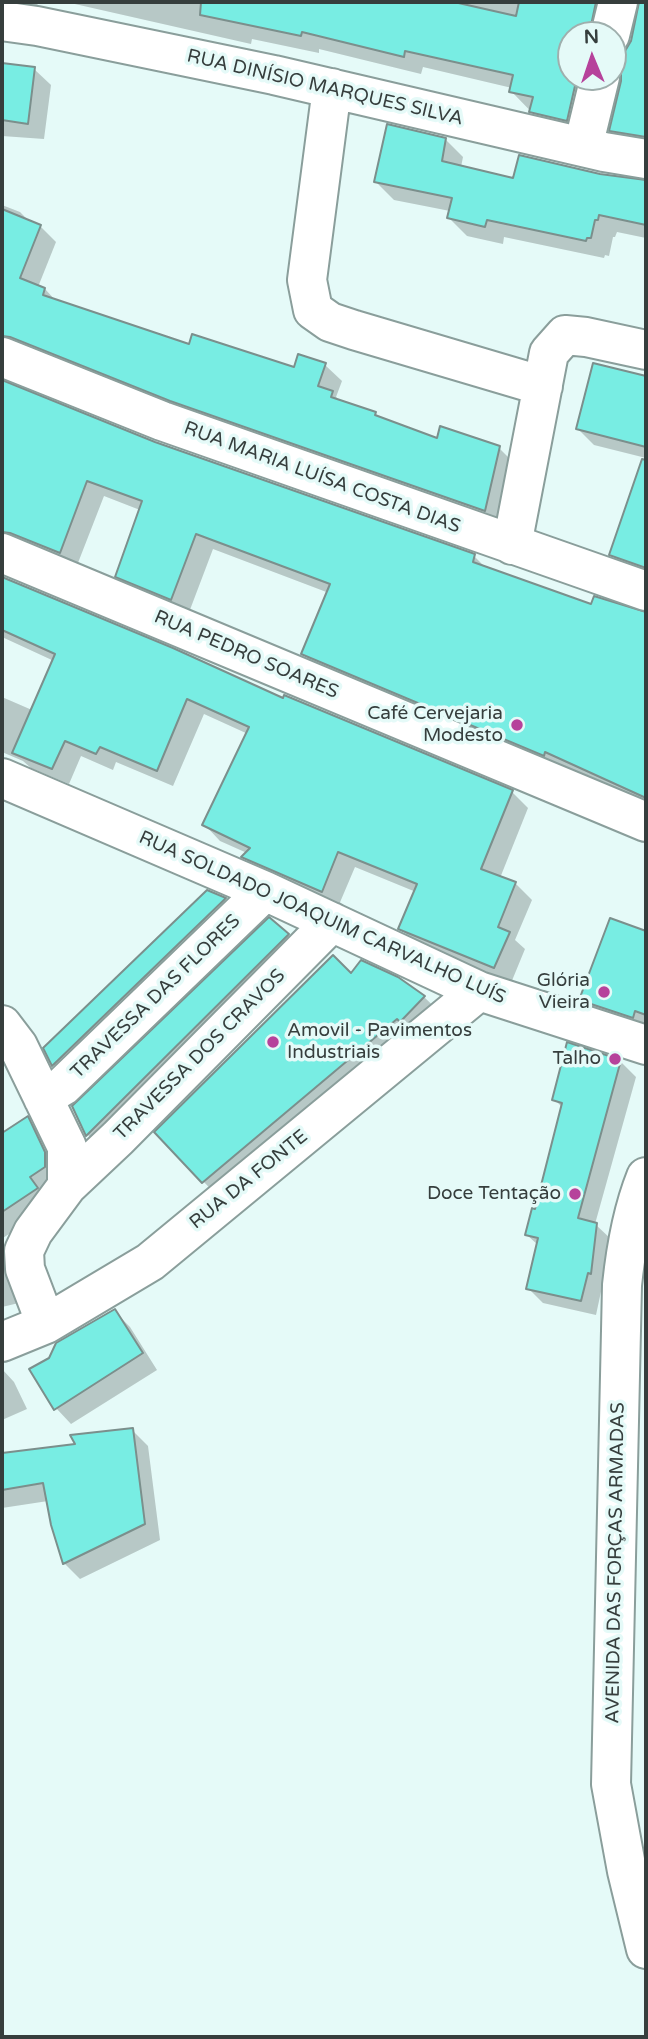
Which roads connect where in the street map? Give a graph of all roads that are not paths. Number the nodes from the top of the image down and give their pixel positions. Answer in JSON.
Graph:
{"nodes":[{"id":1,"x":618,"y":2,"type":"edge"},
{"id":2,"x":27,"y":17,"type":"edge"},
{"id":3,"x":613,"y":21,"type":"edge"},
{"id":4,"x":332,"y":88,"type":"junction"},
{"id":5,"x":597,"y":91,"type":"edge"},
{"id":6,"x":583,"y":146,"type":"junction"},
{"id":7,"x":646,"y":159,"type":"edge"},
{"id":8,"x":646,"y":350,"type":"edge"},
{"id":9,"x":2,"y":357,"type":"edge"},
{"id":10,"x":543,"y":386,"type":"junction"},
{"id":11,"x":512,"y":545,"type":"junction"},
{"id":12,"x":2,"y":553,"type":"edge"},
{"id":13,"x":646,"y":591,"type":"edge"},
{"id":14,"x":2,"y":778,"type":"edge"},
{"id":15,"x":646,"y":822,"type":"edge"},
{"id":16,"x":265,"y":891,"type":"junction"},
{"id":17,"x":332,"y":922,"type":"junction"},
{"id":18,"x":479,"y":991,"type":"junction"},
{"id":19,"x":2,"y":1025,"type":"edge"},
{"id":20,"x":646,"y":1045,"type":"edge"},
{"id":21,"x":43,"y":1098,"type":"junction"},
{"id":22,"x":646,"y":1177,"type":"edge"},
{"id":23,"x":67,"y":1185,"type":"junction"},
{"id":24,"x":46,"y":1324,"type":"junction"},
{"id":25,"x":2,"y":1342,"type":"edge"},
{"id":26,"x":646,"y":1949,"type":"edge"}],
"edges":[{"from":1,"to":3,"type":"street"},
{"from":2,"to":4,"type":"street","name":"RUA DINÍSIO MARQUES SILVA"},
{"from":4,"to":6,"type":"street","name":"RUA DINÍSIO MARQUES SILVA"},
{"from":4,"to":10,"type":"street"},
{"from":5,"to":6,"type":"street"},
{"from":6,"to":7,"type":"street","name":"RUA DINÍSIO MARQUES SILVA"},
{"from":8,"to":10,"type":"street"},
{"from":9,"to":11,"type":"street","name":"RUA MARIA LUÍSA COSTA DIAS"},
{"from":10,"to":11,"type":"street"},
{"from":11,"to":13,"type":"street","name":"RUA MARIA LUÍSA COSTA DIAS"},
{"from":12,"to":15,"type":"street","name":"RUA PEDRO SOARES"},
{"from":14,"to":16,"type":"street","name":"RUA SOLDADO JOAQUIM CARVALHO LUÍS"},
{"from":16,"to":17,"type":"street","name":"RUA SOLDADO JOAQUIM CARVALHO LUÍS"},
{"from":16,"to":21,"type":"street","name":"TRAVESSA DAS FLORES"},
{"from":17,"to":18,"type":"street","name":"RUA SOLDADO JOAQUIM CARVALHO LUÍS"},
{"from":17,"to":23,"type":"street","name":"TRAVESSA DOS CRAVOS"},
{"from":18,"to":20,"type":"street","name":"RUA SOLDADO JOAQUIM CARVALHO LUÍS"},
{"from":18,"to":24,"type":"street","name":"RUA DA FONTE"},
{"from":19,"to":21,"type":"street"},
{"from":21,"to":23,"type":"street"},
{"from":22,"to":26,"type":"street","name":"AVENIDA DAS FORÇAS ARMADAS"},
{"from":23,"to":24,"type":"street","name":"TRAVESSA DOS CRAVOS"},
{"from":24,"to":25,"type":"street","name":"RUA DA FONTE"}]}
